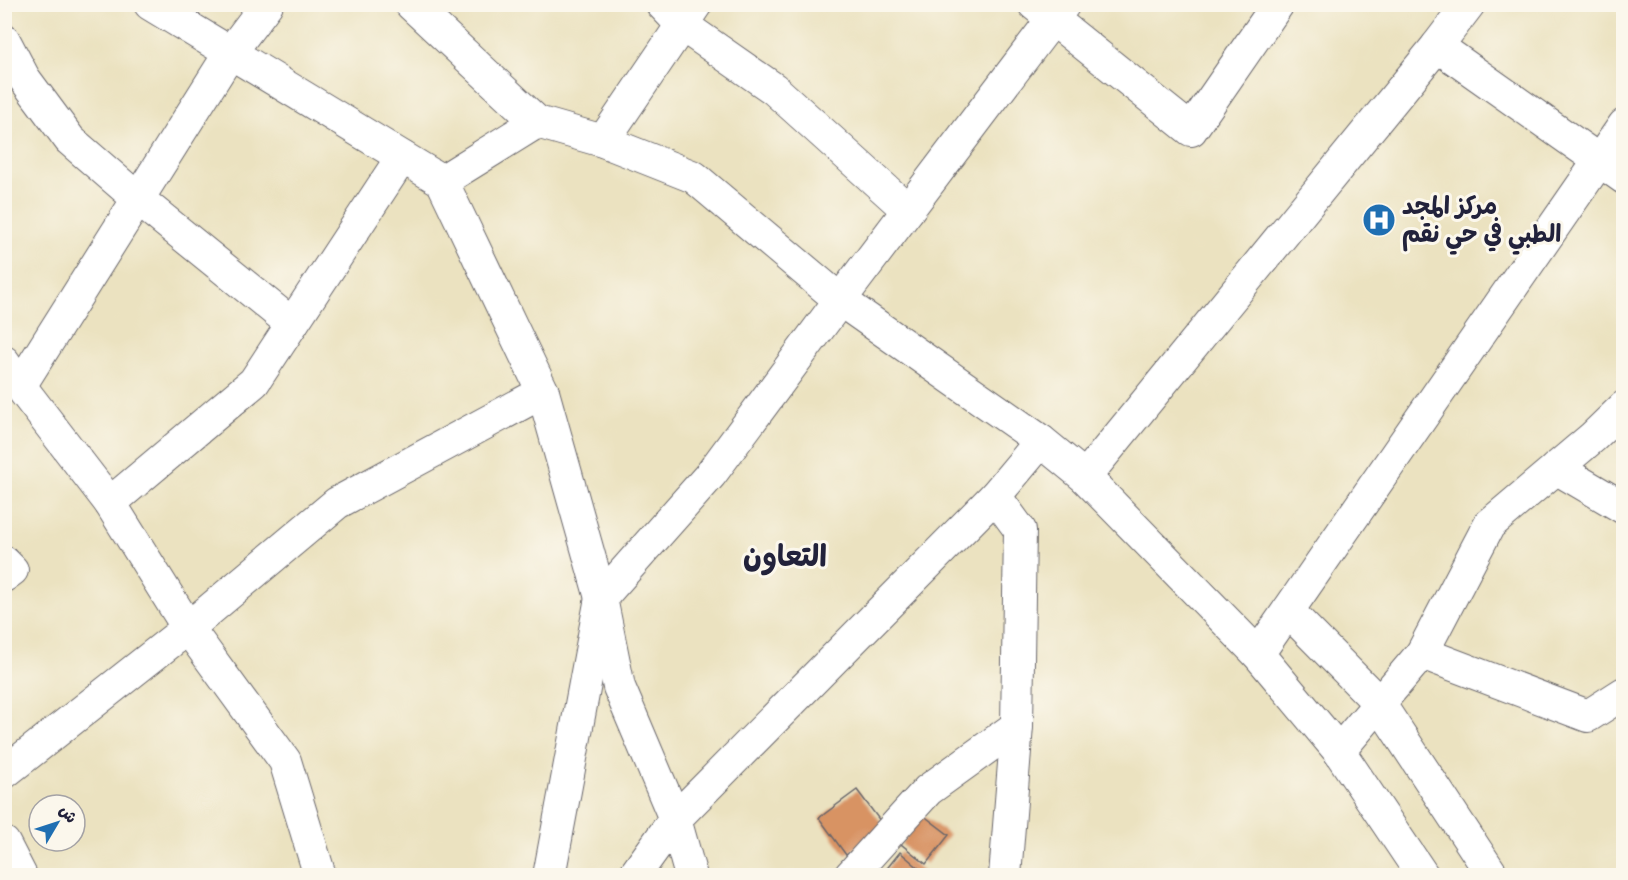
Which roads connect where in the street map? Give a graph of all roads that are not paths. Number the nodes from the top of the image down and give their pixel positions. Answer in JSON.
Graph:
{"nodes":[{"id":1,"x":150,"y":4,"type":"edge"},
{"id":2,"x":267,"y":4,"type":"edge"},
{"id":3,"x":411,"y":4,"type":"edge"},
{"id":4,"x":1278,"y":4,"type":"edge"},
{"id":5,"x":1469,"y":4,"type":"edge"},
{"id":6,"x":1050,"y":9,"type":"edge"},
{"id":7,"x":680,"y":11,"type":"edge"},
{"id":8,"x":4,"y":40,"type":"edge"},
{"id":9,"x":1437,"y":46,"type":"junction"},
{"id":10,"x":230,"y":53,"type":"junction"},
{"id":11,"x":537,"y":123,"type":"junction"},
{"id":12,"x":1623,"y":125,"type":"edge"},
{"id":13,"x":603,"y":141,"type":"junction"},
{"id":14,"x":402,"y":157,"type":"junction"},
{"id":15,"x":1611,"y":169,"type":"edge"},
{"id":16,"x":442,"y":182,"type":"junction"},
{"id":17,"x":138,"y":199,"type":"junction"},
{"id":18,"x":908,"y":210,"type":"junction"},
{"id":19,"x":840,"y":300,"type":"junction"},
{"id":20,"x":292,"y":324,"type":"junction"},
{"id":21,"x":13,"y":374,"type":"edge"},
{"id":22,"x":543,"y":392,"type":"junction"},
{"id":23,"x":1623,"y":407,"type":"edge"},
{"id":24,"x":1041,"y":441,"type":"junction"},
{"id":25,"x":1556,"y":468,"type":"junction"},
{"id":26,"x":1085,"y":477,"type":"junction"},
{"id":27,"x":995,"y":496,"type":"junction"},
{"id":28,"x":110,"y":503,"type":"junction"},
{"id":29,"x":1623,"y":508,"type":"edge"},
{"id":30,"x":4,"y":562,"type":"edge"},
{"id":31,"x":4,"y":576,"type":"edge"},
{"id":32,"x":602,"y":598,"type":"junction"},
{"id":33,"x":1288,"y":610,"type":"junction"},
{"id":34,"x":188,"y":628,"type":"junction"},
{"id":35,"x":1422,"y":652,"type":"junction"},
{"id":36,"x":1258,"y":654,"type":"junction"},
{"id":37,"x":1623,"y":693,"type":"edge"},
{"id":38,"x":1379,"y":703,"type":"junction"},
{"id":39,"x":1017,"y":726,"type":"junction"},
{"id":40,"x":1339,"y":751,"type":"junction"},
{"id":41,"x":4,"y":773,"type":"edge"},
{"id":42,"x":675,"y":819,"type":"junction"},
{"id":43,"x":4,"y":843,"type":"edge"},
{"id":44,"x":21,"y":876,"type":"edge"},
{"id":45,"x":320,"y":876,"type":"edge"},
{"id":46,"x":549,"y":876,"type":"edge"},
{"id":47,"x":634,"y":876,"type":"edge"},
{"id":48,"x":690,"y":876,"type":"edge"},
{"id":49,"x":850,"y":876,"type":"edge"},
{"id":50,"x":1005,"y":876,"type":"edge"},
{"id":51,"x":1423,"y":876,"type":"edge"},
{"id":52,"x":1493,"y":876,"type":"edge"}],
"edges":[{"from":1,"to":10,"type":"street"},
{"from":2,"to":10,"type":"street"},
{"from":3,"to":11,"type":"street"},
{"from":4,"to":6,"type":"street"},
{"from":5,"to":9,"type":"street"},
{"from":6,"to":18,"type":"street"},
{"from":7,"to":13,"type":"street"},
{"from":7,"to":18,"type":"street"},
{"from":8,"to":17,"type":"street"},
{"from":9,"to":15,"type":"street"},
{"from":9,"to":26,"type":"street"},
{"from":10,"to":14,"type":"street"},
{"from":10,"to":17,"type":"street"},
{"from":11,"to":13,"type":"street"},
{"from":11,"to":16,"type":"street"},
{"from":12,"to":15,"type":"street"},
{"from":13,"to":19,"type":"street"},
{"from":14,"to":16,"type":"street"},
{"from":14,"to":20,"type":"street"},
{"from":15,"to":33,"type":"street"},
{"from":16,"to":22,"type":"street"},
{"from":17,"to":20,"type":"street"},
{"from":17,"to":21,"type":"street"},
{"from":18,"to":19,"type":"street"},
{"from":19,"to":24,"type":"street"},
{"from":19,"to":32,"type":"street"},
{"from":20,"to":28,"type":"street"},
{"from":21,"to":28,"type":"street"},
{"from":22,"to":32,"type":"street"},
{"from":22,"to":34,"type":"street"},
{"from":23,"to":25,"type":"street"},
{"from":24,"to":26,"type":"street"},
{"from":24,"to":27,"type":"street"},
{"from":25,"to":29,"type":"street"},
{"from":25,"to":35,"type":"street"},
{"from":26,"to":36,"type":"street"},
{"from":27,"to":39,"type":"street"},
{"from":27,"to":42,"type":"street"},
{"from":28,"to":34,"type":"street"},
{"from":30,"to":31,"type":"street"},
{"from":32,"to":42,"type":"street"},
{"from":32,"to":46,"type":"street"},
{"from":33,"to":36,"type":"street"},
{"from":33,"to":38,"type":"street"},
{"from":34,"to":41,"type":"street"},
{"from":34,"to":45,"type":"street"},
{"from":35,"to":37,"type":"street"},
{"from":35,"to":38,"type":"street"},
{"from":36,"to":40,"type":"street"},
{"from":38,"to":40,"type":"street"},
{"from":38,"to":52,"type":"street"},
{"from":39,"to":49,"type":"street"},
{"from":39,"to":50,"type":"street"},
{"from":40,"to":51,"type":"street"},
{"from":42,"to":47,"type":"street"},
{"from":42,"to":48,"type":"street"},
{"from":43,"to":44,"type":"street"}]}
